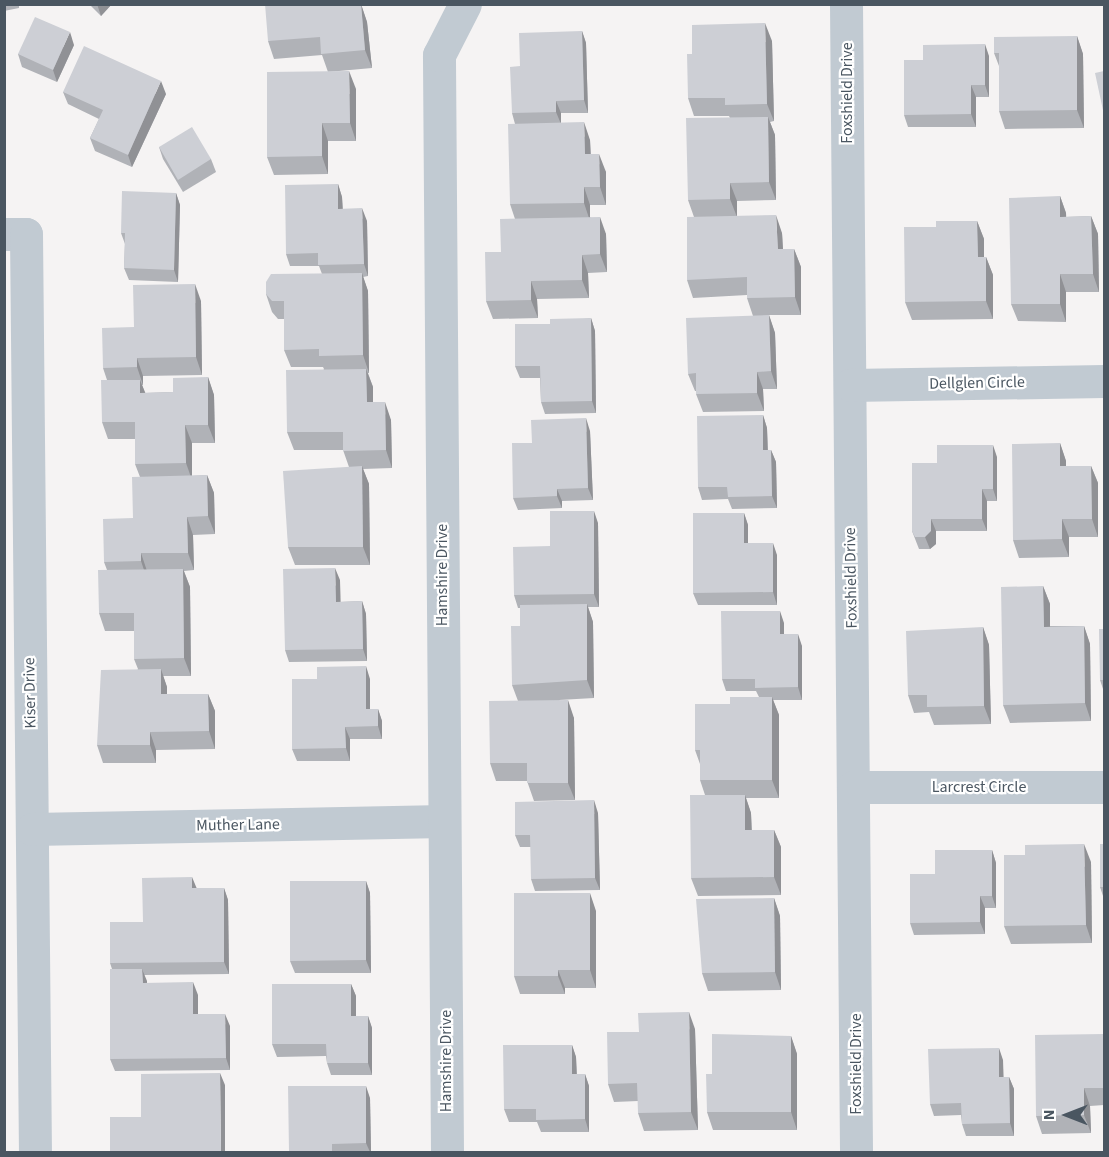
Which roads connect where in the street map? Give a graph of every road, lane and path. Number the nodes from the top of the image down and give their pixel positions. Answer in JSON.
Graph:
{"nodes":[{"id":1,"x":465,"y":4,"type":"edge"},
{"id":2,"x":846,"y":4,"type":"edge"},
{"id":3,"x":15,"y":234,"type":"edge"},
{"id":4,"x":1104,"y":381,"type":"edge"},
{"id":5,"x":850,"y":385,"type":"junction"},
{"id":6,"x":853,"y":787,"type":"junction"},
{"id":7,"x":1104,"y":787,"type":"edge"},
{"id":8,"x":444,"y":821,"type":"junction"},
{"id":9,"x":32,"y":829,"type":"junction"},
{"id":10,"x":35,"y":1152,"type":"edge"},
{"id":11,"x":447,"y":1152,"type":"edge"},
{"id":12,"x":856,"y":1152,"type":"edge"}],
"edges":[{"from":1,"to":8,"type":"street","name":"Hamshire Drive"},
{"from":2,"to":5,"type":"street","name":"Foxshield Drive"},
{"from":3,"to":9,"type":"street","name":"Kiser Drive"},
{"from":4,"to":5,"type":"street","name":"Dellglen Circle"},
{"from":5,"to":6,"type":"street","name":"Foxshield Drive"},
{"from":6,"to":7,"type":"street","name":"Larcrest Circle"},
{"from":6,"to":12,"type":"street","name":"Foxshield Drive"},
{"from":8,"to":9,"type":"street","name":"Muther Lane"},
{"from":8,"to":11,"type":"street","name":"Hamshire Drive"},
{"from":9,"to":10,"type":"street","name":"Kiser Drive"}]}
